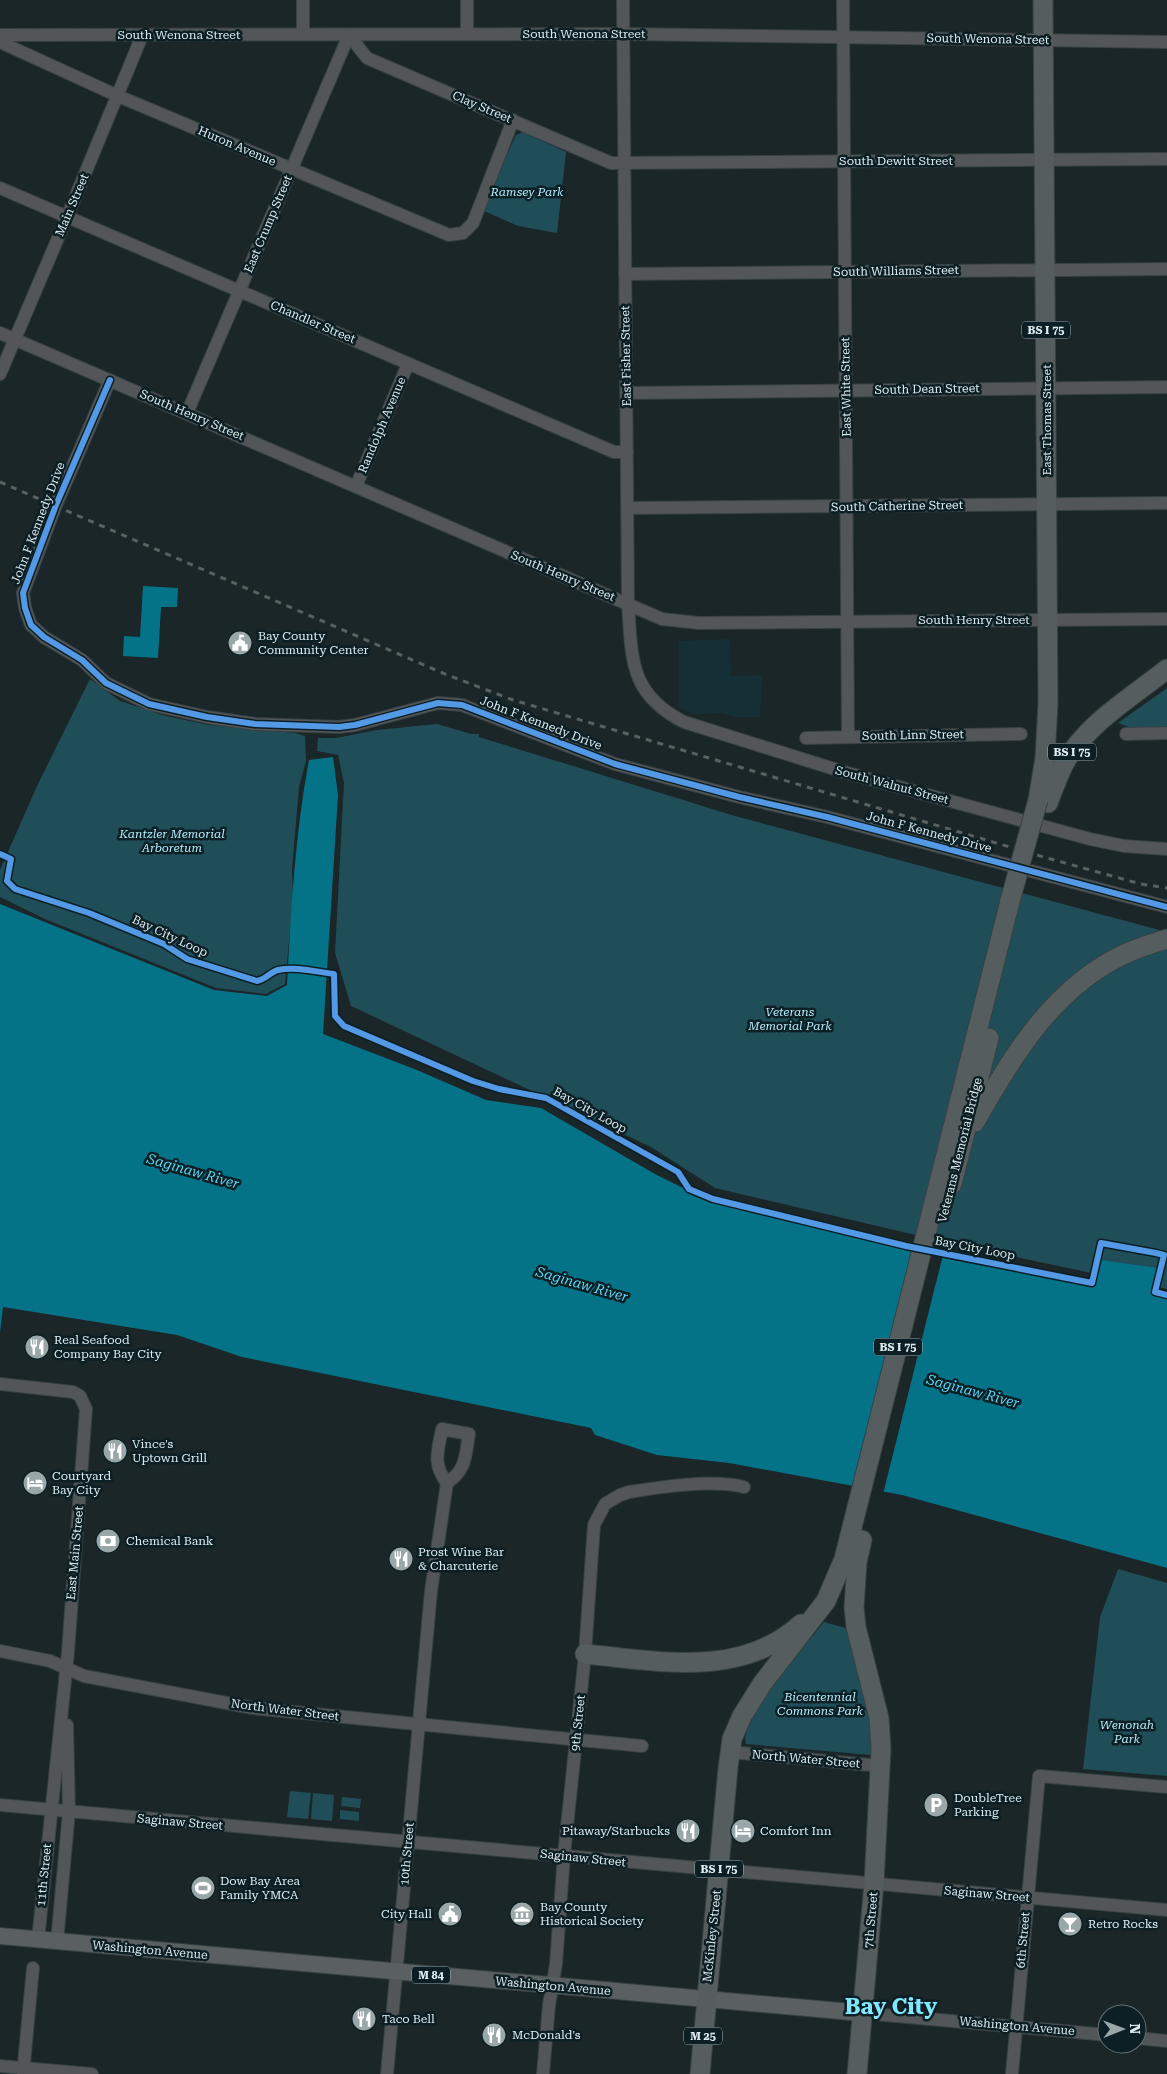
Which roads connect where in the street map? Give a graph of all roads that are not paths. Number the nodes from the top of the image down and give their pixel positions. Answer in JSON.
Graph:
{"nodes":[{"id":1,"x":302,"y":0,"type":"edge"},
{"id":2,"x":467,"y":0,"type":"edge"},
{"id":3,"x":623,"y":0,"type":"edge"},
{"id":4,"x":844,"y":0,"type":"edge"},
{"id":5,"x":1043,"y":0,"type":"edge"},
{"id":6,"x":303,"y":34,"type":"junction"},
{"id":7,"x":467,"y":34,"type":"junction"},
{"id":8,"x":624,"y":34,"type":"junction"},
{"id":9,"x":349,"y":35,"type":"junction"},
{"id":10,"x":0,"y":36,"type":"edge"},
{"id":11,"x":142,"y":36,"type":"junction"},
{"id":12,"x":844,"y":37,"type":"junction"},
{"id":13,"x":1043,"y":40,"type":"junction"},
{"id":14,"x":0,"y":42,"type":"edge"},
{"id":15,"x":1167,"y":42,"type":"edge"},
{"id":16,"x":118,"y":96,"type":"junction"},
{"id":17,"x":513,"y":120,"type":"junction"},
{"id":18,"x":1167,"y":159,"type":"edge"},
{"id":19,"x":1045,"y":160,"type":"junction"},
{"id":20,"x":844,"y":161,"type":"junction"},
{"id":21,"x":624,"y":163,"type":"junction"},
{"id":22,"x":292,"y":168,"type":"junction"},
{"id":23,"x":0,"y":188,"type":"edge"},
{"id":24,"x":67,"y":218,"type":"junction"},
{"id":25,"x":1167,"y":269,"type":"edge"},
{"id":26,"x":1046,"y":270,"type":"junction"},
{"id":27,"x":846,"y":272,"type":"junction"},
{"id":28,"x":624,"y":274,"type":"junction"},
{"id":29,"x":239,"y":291,"type":"junction"},
{"id":30,"x":0,"y":333,"type":"edge"},
{"id":31,"x":15,"y":340,"type":"junction"},
{"id":32,"x":408,"y":364,"type":"junction"},
{"id":33,"x":0,"y":374,"type":"edge"},
{"id":34,"x":110,"y":380,"type":"junction"},
{"id":35,"x":1167,"y":387,"type":"edge"},
{"id":36,"x":1047,"y":388,"type":"junction"},
{"id":37,"x":846,"y":390,"type":"junction"},
{"id":38,"x":627,"y":393,"type":"junction"},
{"id":39,"x":187,"y":413,"type":"junction"},
{"id":40,"x":626,"y":452,"type":"junction"},
{"id":41,"x":356,"y":486,"type":"junction"},
{"id":42,"x":1167,"y":503,"type":"edge"},
{"id":43,"x":1047,"y":504,"type":"junction"},
{"id":44,"x":847,"y":506,"type":"junction"},
{"id":45,"x":628,"y":508,"type":"junction"},
{"id":46,"x":628,"y":604,"type":"junction"},
{"id":47,"x":1167,"y":619,"type":"edge"},
{"id":48,"x":1047,"y":620,"type":"junction"},
{"id":49,"x":847,"y":621,"type":"junction"},
{"id":50,"x":1167,"y":669,"type":"edge"},
{"id":51,"x":638,"y":677,"type":"joint"},
{"id":52,"x":1167,"y":677,"type":"edge"},
{"id":53,"x":1144,"y":687,"type":"junction"},
{"id":54,"x":1167,"y":733,"type":"edge"},
{"id":55,"x":1021,"y":734,"type":"dead end"},
{"id":56,"x":1126,"y":734,"type":"dead end"},
{"id":57,"x":848,"y":736,"type":"junction"},
{"id":58,"x":806,"y":738,"type":"dead end"},
{"id":59,"x":1043,"y":802,"type":"junction"},
{"id":60,"x":1167,"y":848,"type":"edge"},
{"id":61,"x":1016,"y":903,"type":"junction"},
{"id":62,"x":1167,"y":907,"type":"edge"},
{"id":63,"x":1167,"y":939,"type":"edge"},
{"id":64,"x":963,"y":1145,"type":"junction"},
{"id":65,"x":949,"y":1170,"type":"junction"},
{"id":66,"x":0,"y":1384,"type":"edge"},
{"id":67,"x":447,"y":1483,"type":"dead end"},
{"id":68,"x":738,"y":1486,"type":"dead end"},
{"id":69,"x":859,"y":1527,"type":"junction"},
{"id":70,"x":826,"y":1601,"type":"junction"},
{"id":71,"x":0,"y":1651,"type":"edge"},
{"id":72,"x":585,"y":1654,"type":"junction"},
{"id":73,"x":66,"y":1668,"type":"junction"},
{"id":74,"x":65,"y":1682,"type":"junction"},
{"id":75,"x":419,"y":1724,"type":"junction"},
{"id":76,"x":576,"y":1740,"type":"junction"},
{"id":77,"x":731,"y":1745,"type":"junction"},
{"id":78,"x":642,"y":1746,"type":"dead end"},
{"id":79,"x":881,"y":1766,"type":"junction"},
{"id":80,"x":1167,"y":1787,"type":"edge"},
{"id":81,"x":0,"y":1805,"type":"edge"},
{"id":82,"x":50,"y":1809,"type":"junction"},
{"id":83,"x":69,"y":1811,"type":"junction"},
{"id":84,"x":407,"y":1841,"type":"junction"},
{"id":85,"x":564,"y":1855,"type":"junction"},
{"id":86,"x":719,"y":1870,"type":"junction"},
{"id":87,"x":874,"y":1884,"type":"junction"},
{"id":88,"x":1027,"y":1897,"type":"junction"},
{"id":89,"x":1167,"y":1910,"type":"edge"},
{"id":90,"x":0,"y":1936,"type":"edge"},
{"id":91,"x":38,"y":1940,"type":"junction"},
{"id":92,"x":57,"y":1942,"type":"junction"},
{"id":93,"x":33,"y":1968,"type":"dead end"},
{"id":94,"x":396,"y":1972,"type":"junction"},
{"id":95,"x":552,"y":1986,"type":"junction"},
{"id":96,"x":706,"y":1999,"type":"junction"},
{"id":97,"x":863,"y":2013,"type":"junction"},
{"id":98,"x":1016,"y":2026,"type":"junction"},
{"id":99,"x":1097,"y":2034,"type":"edge"},
{"id":100,"x":1147,"y":2039,"type":"edge"},
{"id":101,"x":1167,"y":2041,"type":"edge"},
{"id":102,"x":0,"y":2066,"type":"edge"},
{"id":103,"x":24,"y":2071,"type":"edge"},
{"id":104,"x":92,"y":2074,"type":"edge"},
{"id":105,"x":387,"y":2074,"type":"edge"},
{"id":106,"x":543,"y":2074,"type":"edge"},
{"id":107,"x":700,"y":2074,"type":"edge"},
{"id":108,"x":857,"y":2074,"type":"edge"},
{"id":109,"x":1012,"y":2074,"type":"edge"}],
"edges":[{"from":1,"to":6,"type":"street"},
{"from":2,"to":7,"type":"street"},
{"from":3,"to":8,"type":"street","name":"East Fisher Street"},
{"from":4,"to":12,"type":"street","name":"East White Street"},
{"from":5,"to":13,"type":"highway","number":"BS I 75"},
{"from":6,"to":9,"type":"street","name":"South Wenona Street"},
{"from":6,"to":11,"type":"street","name":"South Wenona Street"},
{"from":7,"to":8,"type":"street","name":"South Wenona Street"},
{"from":7,"to":9,"type":"street","name":"South Wenona Street"},
{"from":8,"to":12,"type":"street","name":"South Wenona Street"},
{"from":8,"to":21,"type":"street","name":"East Fisher Street"},
{"from":9,"to":17,"type":"street","name":"Clay Street"},
{"from":9,"to":22,"type":"street","name":"East Crump Street"},
{"from":10,"to":11,"type":"street","name":"South Wenona Street"},
{"from":11,"to":16,"type":"street","name":"Main Street"},
{"from":12,"to":13,"type":"street","name":"South Wenona Street"},
{"from":12,"to":20,"type":"street","name":"East White Street"},
{"from":13,"to":15,"type":"street","name":"South Wenona Street"},
{"from":13,"to":19,"type":"highway","name":"East Thomas Street","number":"BS I 75"},
{"from":14,"to":16,"type":"street","name":"Huron Avenue"},
{"from":16,"to":22,"type":"street","name":"Huron Avenue"},
{"from":16,"to":24,"type":"street","name":"Main Street"},
{"from":17,"to":21,"type":"street","name":"Clay Street"},
{"from":17,"to":22,"type":"street","name":"Huron Avenue"},
{"from":18,"to":19,"type":"street","name":"South Dewitt Street"},
{"from":19,"to":20,"type":"street","name":"South Dewitt Street"},
{"from":19,"to":26,"type":"highway","name":"East Thomas Street","number":"BS I 75"},
{"from":20,"to":21,"type":"street","name":"South Dewitt Street"},
{"from":20,"to":27,"type":"street","name":"East White Street"},
{"from":21,"to":28,"type":"street","name":"East Fisher Street"},
{"from":22,"to":29,"type":"street","name":"East Crump Street"},
{"from":23,"to":24,"type":"street","name":"Chandler Street"},
{"from":24,"to":29,"type":"street","name":"Chandler Street"},
{"from":24,"to":31,"type":"street","name":"Main Street"},
{"from":25,"to":26,"type":"street","name":"South Williams Street"},
{"from":26,"to":27,"type":"street","name":"South Williams Street"},
{"from":26,"to":36,"type":"highway","name":"East Thomas Street","number":"BS I 75"},
{"from":27,"to":28,"type":"street","name":"South Williams Street"},
{"from":27,"to":37,"type":"street","name":"East White Street"},
{"from":28,"to":38,"type":"street","name":"East Fisher Street"},
{"from":29,"to":32,"type":"street","name":"Chandler Street"},
{"from":29,"to":39,"type":"street","name":"East Crump Street"},
{"from":30,"to":31,"type":"street","name":"South Henry Street"},
{"from":31,"to":33,"type":"street","name":"Main Street"},
{"from":31,"to":34,"type":"street","name":"South Henry Street"},
{"from":32,"to":40,"type":"street","name":"Chandler Street"},
{"from":32,"to":41,"type":"street","name":"Randolph Avenue"},
{"from":34,"to":39,"type":"street","name":"South Henry Street"},
{"from":34,"to":62,"type":"street","name":"John F Kennedy Drive"},
{"from":35,"to":36,"type":"street","name":"South Dean Street"},
{"from":36,"to":37,"type":"street","name":"South Dean Street"},
{"from":36,"to":43,"type":"highway","name":"East Thomas Street","number":"BS I 75"},
{"from":37,"to":38,"type":"street","name":"South Dean Street"},
{"from":37,"to":44,"type":"street","name":"East White Street"},
{"from":38,"to":40,"type":"street","name":"East Fisher Street"},
{"from":39,"to":41,"type":"street","name":"South Henry Street"},
{"from":40,"to":45,"type":"street","name":"East Fisher Street"},
{"from":41,"to":46,"type":"street","name":"South Henry Street"},
{"from":42,"to":43,"type":"street","name":"South Catherine Street"},
{"from":43,"to":44,"type":"street","name":"South Catherine Street"},
{"from":43,"to":48,"type":"highway","name":"East Thomas Street","number":"BS I 75"},
{"from":44,"to":45,"type":"street","name":"South Catherine Street"},
{"from":44,"to":49,"type":"street","name":"East White Street"},
{"from":45,"to":46,"type":"street","name":"East Fisher Street"},
{"from":46,"to":49,"type":"street","name":"South Henry Street"},
{"from":46,"to":51,"type":"street","name":"East Fisher Street"},
{"from":47,"to":48,"type":"street","name":"South Henry Street"},
{"from":48,"to":49,"type":"street","name":"South Henry Street"},
{"from":48,"to":59,"type":"highway","name":"East Thomas Street","number":"BS I 75"},
{"from":49,"to":57,"type":"street","name":"East White Street"},
{"from":50,"to":53,"type":"highway","name":"Veterans Memorial Bridge","number":"BS I 75"},
{"from":51,"to":60,"type":"street","name":"South Walnut Street"},
{"from":52,"to":53,"type":"highway"},
{"from":53,"to":59,"type":"highway","name":"Veterans Memorial Bridge","number":"BS I 75"},
{"from":54,"to":56,"type":"street"},
{"from":55,"to":57,"type":"street","name":"South Linn Street"},
{"from":57,"to":58,"type":"street","name":"South Linn Street"},
{"from":59,"to":61,"type":"highway","name":"Veterans Memorial Bridge","number":"BS I 75","bridge":true},
{"from":61,"to":64,"type":"highway","name":"Veterans Memorial Bridge","number":"BS I 75"},
{"from":61,"to":65,"type":"highway","name":"Veterans Memorial Bridge","number":"BS I 75"},
{"from":63,"to":64,"type":"highway"},
{"from":64,"to":65,"type":"highway","name":"Veterans Memorial Bridge","number":"BS I 75"},
{"from":65,"to":69,"type":"highway","name":"Veterans Memorial Bridge","number":"BS I 75"},
{"from":66,"to":73,"type":"street","name":"East Main Street"},
{"from":67,"to":75,"type":"street","name":"10th Street"},
{"from":68,"to":72,"type":"street","name":"9th Street"},
{"from":69,"to":70,"type":"highway","name":"Veterans Memorial Bridge","number":"BS I 75"},
{"from":69,"to":79,"type":"highway","name":"Veterans Memorial Bridge","number":"BS I 75"},
{"from":70,"to":72,"type":"highway"},
{"from":70,"to":77,"type":"highway","name":"Veterans Memorial Bridge","number":"BS I 75"},
{"from":71,"to":73,"type":"street","name":"North Water Street"},
{"from":72,"to":76,"type":"street","name":"9th Street"},
{"from":73,"to":74,"type":"street","name":"East Main Street"},
{"from":73,"to":75,"type":"street","name":"North Water Street"},
{"from":74,"to":82,"type":"street","name":"East Main Street"},
{"from":74,"to":83,"type":"street","name":"East Main Street"},
{"from":75,"to":76,"type":"street","name":"North Water Street"},
{"from":75,"to":84,"type":"street","name":"10th Street"},
{"from":76,"to":78,"type":"street","name":"North Water Street"},
{"from":76,"to":85,"type":"street","name":"9th Street"},
{"from":77,"to":79,"type":"street","name":"North Water Street"},
{"from":77,"to":86,"type":"highway","name":"McKinley Street","number":"BS I 75"},
{"from":79,"to":87,"type":"highway","name":"7th Street","number":"BS I 75"},
{"from":80,"to":88,"type":"street","name":"6th Street"},
{"from":81,"to":82,"type":"street","name":"Saginaw Street"},
{"from":82,"to":83,"type":"street","name":"Saginaw Street"},
{"from":82,"to":91,"type":"street","name":"11th Street"},
{"from":83,"to":84,"type":"street","name":"Saginaw Street"},
{"from":83,"to":92,"type":"street","name":"East Main Street"},
{"from":84,"to":85,"type":"street","name":"Saginaw Street"},
{"from":84,"to":94,"type":"street","name":"10th Street"},
{"from":85,"to":86,"type":"street","name":"Saginaw Street"},
{"from":85,"to":95,"type":"street","name":"9th Street"},
{"from":86,"to":87,"type":"street","name":"Saginaw Street"},
{"from":86,"to":96,"type":"highway","name":"McKinley Street","number":"BS I 75"},
{"from":87,"to":88,"type":"street","name":"Saginaw Street"},
{"from":87,"to":97,"type":"highway","name":"7th Street","number":"BS I 75"},
{"from":88,"to":89,"type":"street","name":"Saginaw Street"},
{"from":88,"to":98,"type":"street","name":"6th Street"},
{"from":90,"to":91,"type":"main road","name":"Washington Avenue","number":"M 84"},
{"from":91,"to":92,"type":"main road","name":"Washington Avenue","number":"M 84"},
{"from":92,"to":94,"type":"main road","name":"Washington Avenue","number":"M 84"},
{"from":93,"to":103,"type":"street"},
{"from":94,"to":95,"type":"main road","name":"Washington Avenue","number":"M 84"},
{"from":94,"to":105,"type":"street","name":"10th Street"},
{"from":95,"to":96,"type":"main road","name":"Washington Avenue","number":"M 84"},
{"from":95,"to":106,"type":"street","name":"9th Street"},
{"from":96,"to":97,"type":"main road","name":"Washington Avenue","number":"M 84"},
{"from":96,"to":107,"type":"highway","name":"McKinley Street","number":"M 25"},
{"from":97,"to":98,"type":"street","name":"Washington Avenue"},
{"from":97,"to":108,"type":"highway","name":"7th Street"},
{"from":98,"to":99,"type":"street","name":"Washington Avenue"},
{"from":98,"to":109,"type":"street","name":"6th Street"},
{"from":100,"to":101,"type":"street"},
{"from":102,"to":103,"type":"street"},
{"from":103,"to":104,"type":"street"}]}
